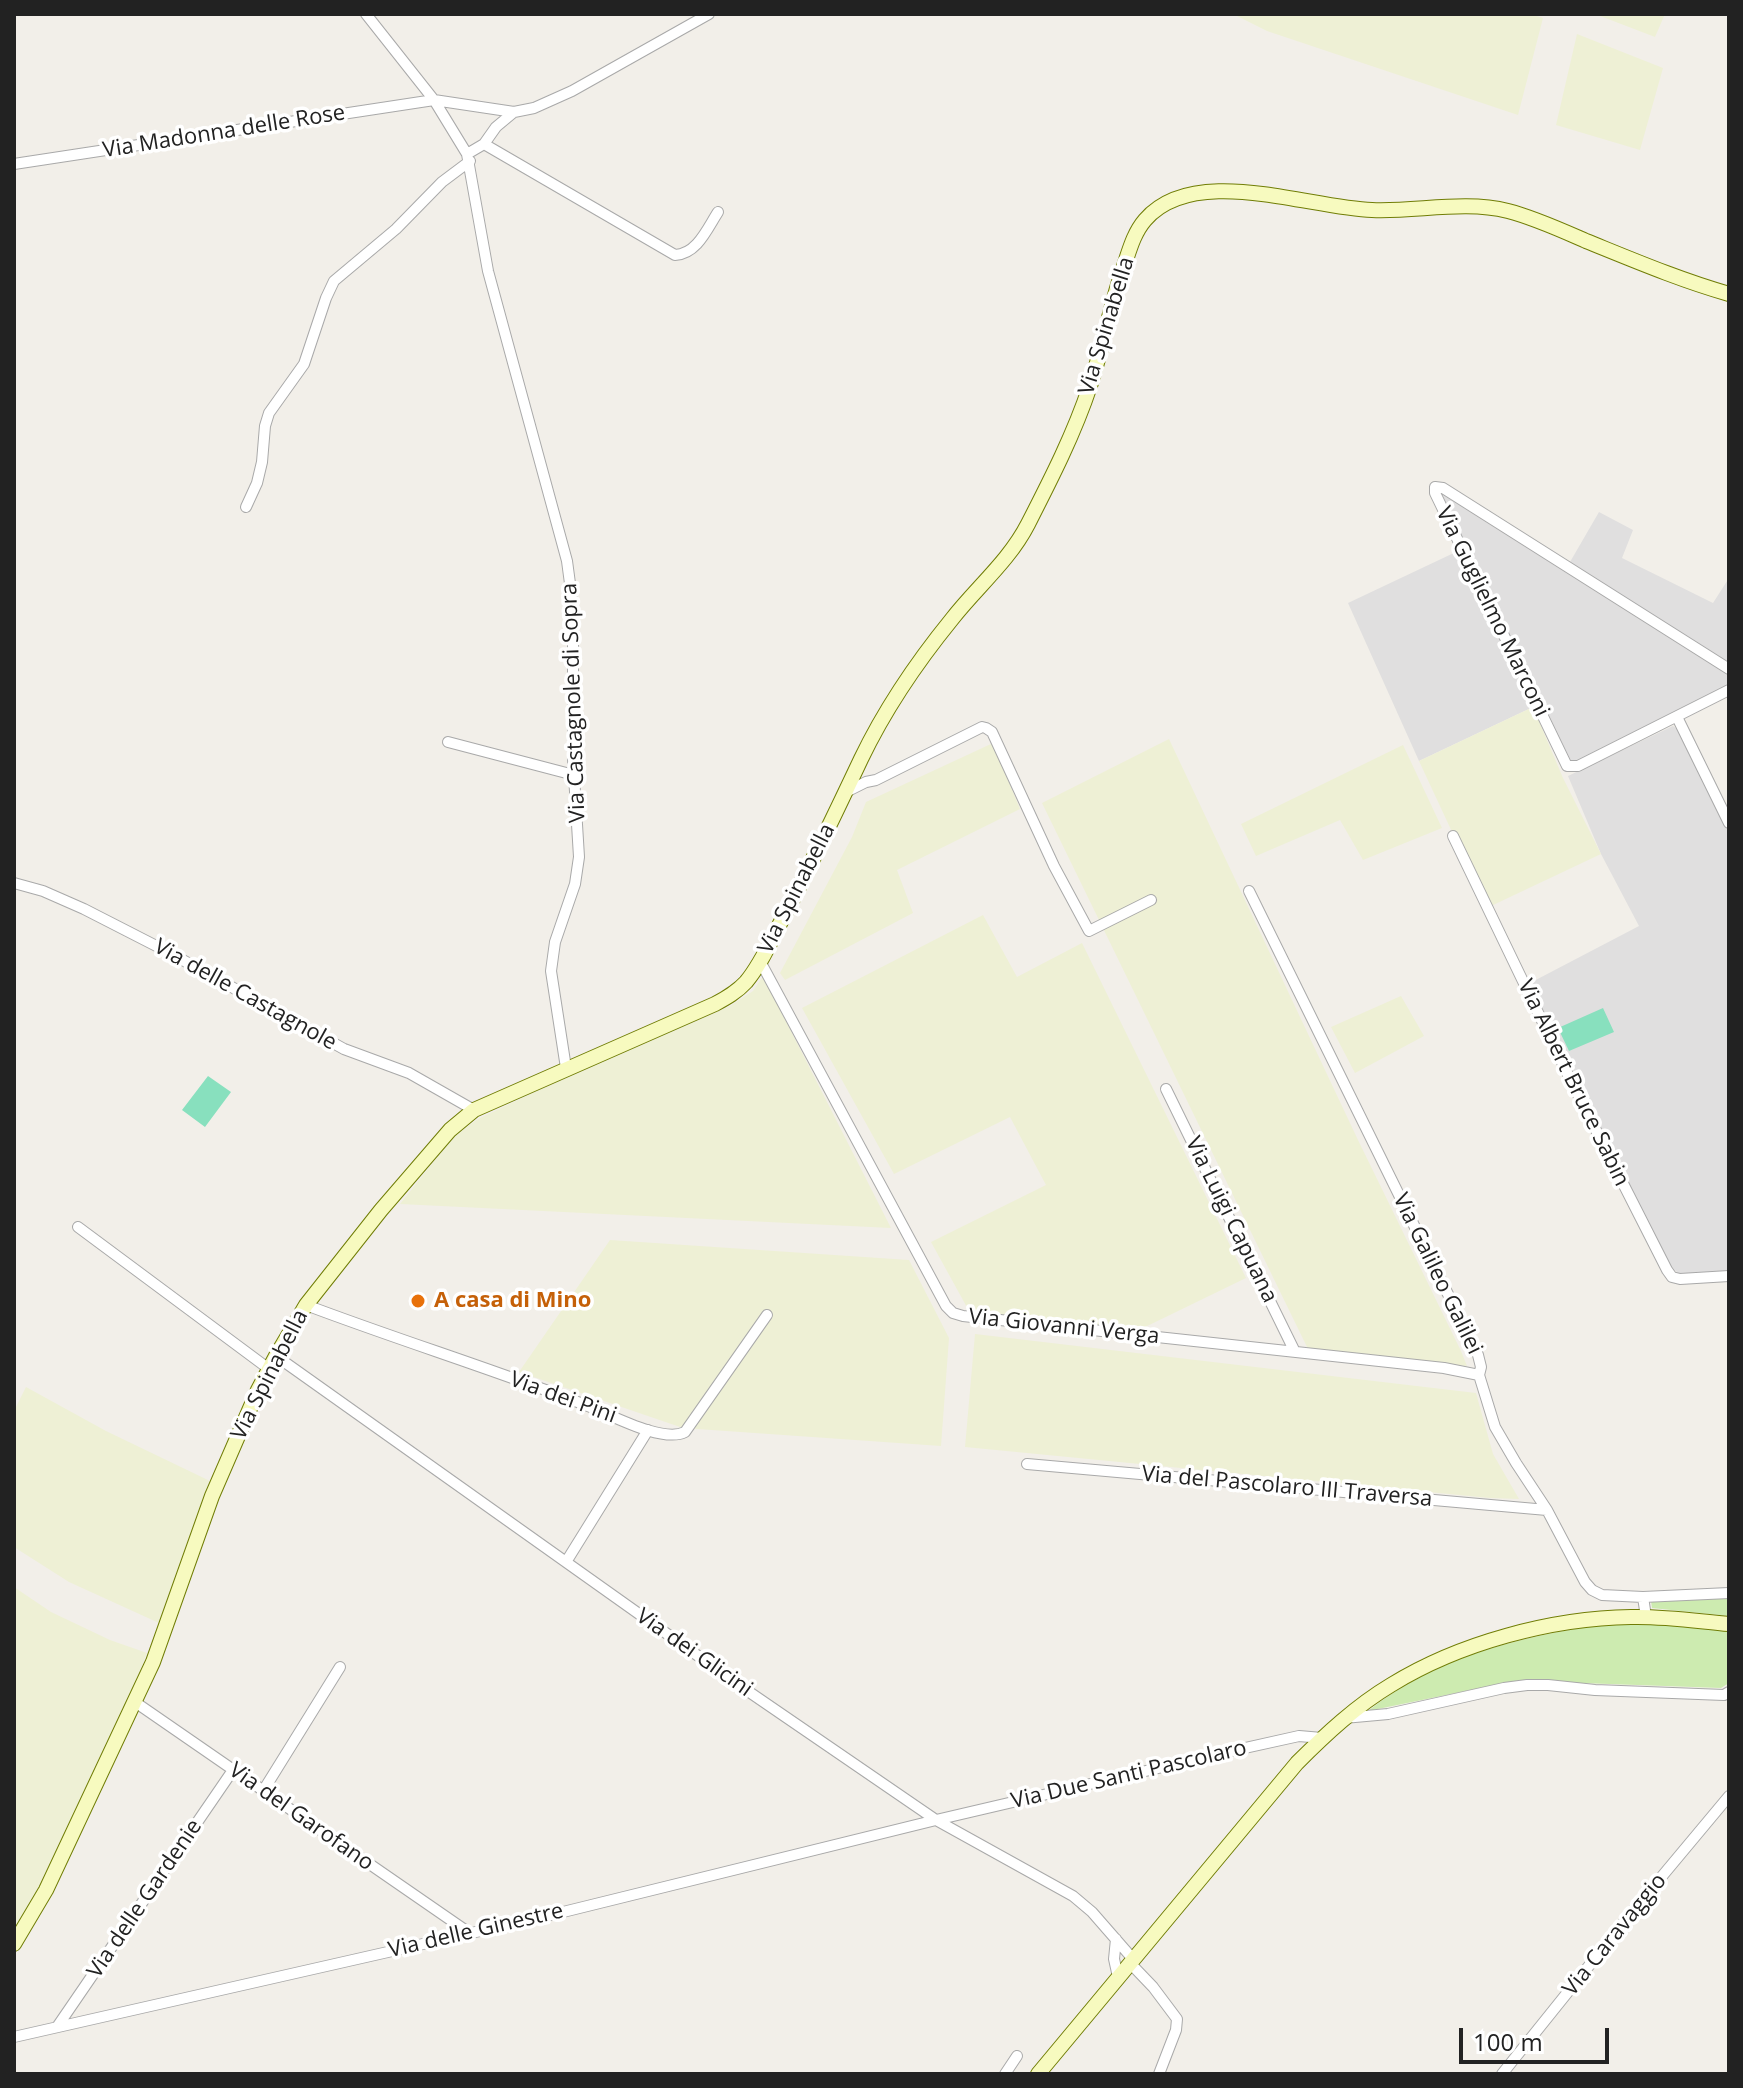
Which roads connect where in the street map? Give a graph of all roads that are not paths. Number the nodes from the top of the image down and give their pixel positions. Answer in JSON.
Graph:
{"nodes":[{"id":1,"x":366,"y":14,"type":"edge"},
{"id":2,"x":709,"y":14,"type":"edge"},
{"id":3,"x":434,"y":100,"type":"junction"},
{"id":4,"x":514,"y":112,"type":"junction"},
{"id":5,"x":484,"y":144,"type":"junction"},
{"id":6,"x":468,"y":158,"type":"junction"},
{"id":7,"x":14,"y":164,"type":"edge"},
{"id":8,"x":718,"y":212,"type":"dead end"},
{"id":9,"x":1729,"y":294,"type":"edge"},
{"id":10,"x":246,"y":507,"type":"dead end"},
{"id":11,"x":1729,"y":669,"type":"edge"},
{"id":12,"x":1729,"y":690,"type":"edge"},
{"id":13,"x":1677,"y":717,"type":"junction"},
{"id":14,"x":448,"y":742,"type":"dead end"},
{"id":15,"x":574,"y":775,"type":"junction"},
{"id":16,"x":846,"y":792,"type":"junction"},
{"id":17,"x":1729,"y":823,"type":"edge"},
{"id":18,"x":1453,"y":836,"type":"dead end"},
{"id":19,"x":14,"y":883,"type":"edge"},
{"id":20,"x":1249,"y":891,"type":"dead end"},
{"id":21,"x":1151,"y":900,"type":"dead end"},
{"id":22,"x":760,"y":961,"type":"junction"},
{"id":23,"x":566,"y":1068,"type":"junction"},
{"id":24,"x":1166,"y":1089,"type":"dead end"},
{"id":25,"x":474,"y":1110,"type":"junction"},
{"id":26,"x":78,"y":1227,"type":"dead end"},
{"id":27,"x":1729,"y":1276,"type":"edge"},
{"id":28,"x":306,"y":1305,"type":"junction"},
{"id":29,"x":767,"y":1315,"type":"dead end"},
{"id":30,"x":1295,"y":1352,"type":"junction"},
{"id":31,"x":272,"y":1362,"type":"junction"},
{"id":32,"x":1479,"y":1375,"type":"junction"},
{"id":33,"x":648,"y":1430,"type":"junction"},
{"id":34,"x":1027,"y":1464,"type":"dead end"},
{"id":35,"x":1547,"y":1510,"type":"junction"},
{"id":36,"x":566,"y":1562,"type":"junction"},
{"id":37,"x":1729,"y":1593,"type":"edge"},
{"id":38,"x":1643,"y":1597,"type":"junction"},
{"id":39,"x":1646,"y":1617,"type":"junction"},
{"id":40,"x":1729,"y":1624,"type":"edge"},
{"id":41,"x":340,"y":1667,"type":"dead end"},
{"id":42,"x":1726,"y":1694,"type":"edge"},
{"id":43,"x":135,"y":1702,"type":"junction"},
{"id":44,"x":1729,"y":1708,"type":"edge"},
{"id":45,"x":1344,"y":1718,"type":"junction"},
{"id":46,"x":1322,"y":1738,"type":"junction"},
{"id":47,"x":233,"y":1770,"type":"junction"},
{"id":48,"x":263,"y":1791,"type":"junction"},
{"id":49,"x":1729,"y":1796,"type":"edge"},
{"id":50,"x":936,"y":1820,"type":"junction"},
{"id":51,"x":468,"y":1932,"type":"junction"},
{"id":52,"x":1116,"y":1939,"type":"junction"},
{"id":53,"x":14,"y":1944,"type":"edge"},
{"id":54,"x":1132,"y":1961,"type":"junction"},
{"id":55,"x":1118,"y":1977,"type":"junction"},
{"id":56,"x":57,"y":2027,"type":"junction"},
{"id":57,"x":14,"y":2037,"type":"edge"},
{"id":58,"x":1017,"y":2056,"type":"dead end"},
{"id":59,"x":1005,"y":2074,"type":"edge"},
{"id":60,"x":1038,"y":2074,"type":"edge"},
{"id":61,"x":1159,"y":2074,"type":"edge"},
{"id":62,"x":1502,"y":2074,"type":"edge"}],
"edges":[{"from":1,"to":3,"type":"street"},
{"from":2,"to":4,"type":"street"},
{"from":3,"to":4,"type":"street","name":"Via Madonna delle Rose"},
{"from":3,"to":6,"type":"street"},
{"from":3,"to":7,"type":"street","name":"Via Madonna delle Rose"},
{"from":4,"to":5,"type":"street"},
{"from":5,"to":6,"type":"street"},
{"from":5,"to":8,"type":"street"},
{"from":6,"to":10,"type":"street"},
{"from":6,"to":15,"type":"street","name":"Via Castagnole di Sopra"},
{"from":9,"to":16,"type":"street","name":"Via Spinabella"},
{"from":11,"to":13,"type":"street","name":"Via Guglielmo Marconi"},
{"from":12,"to":13,"type":"street","name":"Via Guglielmo Marconi"},
{"from":13,"to":17,"type":"street"},
{"from":14,"to":15,"type":"street"},
{"from":15,"to":23,"type":"street","name":"Via Castagnole di Sopra"},
{"from":16,"to":21,"type":"street"},
{"from":16,"to":22,"type":"street","name":"Via Spinabella"},
{"from":18,"to":27,"type":"street","name":"Via Albert Bruce Sabin"},
{"from":19,"to":25,"type":"street","name":"Via delle Castagnole"},
{"from":20,"to":32,"type":"street","name":"Via Galileo Galilei"},
{"from":22,"to":23,"type":"street","name":"Via Spinabella"},
{"from":22,"to":30,"type":"street","name":"Via Giovanni Verga"},
{"from":23,"to":25,"type":"street","name":"Via Spinabella"},
{"from":24,"to":30,"type":"street","name":"Via Luigi Capuana"},
{"from":25,"to":28,"type":"street","name":"Via Spinabella"},
{"from":26,"to":31,"type":"street","name":"Via dei Glicini"},
{"from":28,"to":31,"type":"street","name":"Via Spinabella"},
{"from":28,"to":33,"type":"street","name":"Via dei Pini"},
{"from":29,"to":33,"type":"street","name":"Via dei Pini"},
{"from":30,"to":32,"type":"street","name":"Via Giovanni Verga"},
{"from":31,"to":36,"type":"street","name":"Via dei Glicini"},
{"from":31,"to":43,"type":"street","name":"Via Spinabella"},
{"from":32,"to":35,"type":"street","name":"Via Galileo Galilei"},
{"from":33,"to":36,"type":"street"},
{"from":34,"to":35,"type":"street","name":"Via del Pascolaro III Traversa"},
{"from":35,"to":38,"type":"street","name":"Via Galileo Galilei"},
{"from":36,"to":50,"type":"street","name":"Via dei Glicini"},
{"from":37,"to":38,"type":"street"},
{"from":38,"to":39,"type":"street"},
{"from":39,"to":40,"type":"street"},
{"from":39,"to":45,"type":"street"},
{"from":41,"to":48,"type":"street"},
{"from":42,"to":44,"type":"street"},
{"from":42,"to":45,"type":"street"},
{"from":43,"to":47,"type":"street","name":"Via del Garofano"},
{"from":43,"to":53,"type":"street","name":"Via Spinabella"},
{"from":45,"to":46,"type":"street"},
{"from":46,"to":50,"type":"street","name":"Via Due Santi Pascolaro"},
{"from":46,"to":54,"type":"street"},
{"from":47,"to":48,"type":"street","name":"Via del Garofano"},
{"from":47,"to":56,"type":"street","name":"Via delle Gardenie"},
{"from":48,"to":51,"type":"street","name":"Via del Garofano"},
{"from":49,"to":62,"type":"street","name":"Via Caravaggio"},
{"from":50,"to":51,"type":"street","name":"Via delle Ginestre"},
{"from":50,"to":52,"type":"street","name":"Via dei Glicini"},
{"from":51,"to":56,"type":"street","name":"Via delle Ginestre"},
{"from":52,"to":54,"type":"street","name":"Via dei Glicini"},
{"from":52,"to":55,"type":"street"},
{"from":54,"to":55,"type":"street"},
{"from":54,"to":61,"type":"street","name":"Via dei Glicini"},
{"from":55,"to":60,"type":"street"},
{"from":56,"to":57,"type":"street","name":"Via delle Ginestre"},
{"from":58,"to":59,"type":"street"}]}
